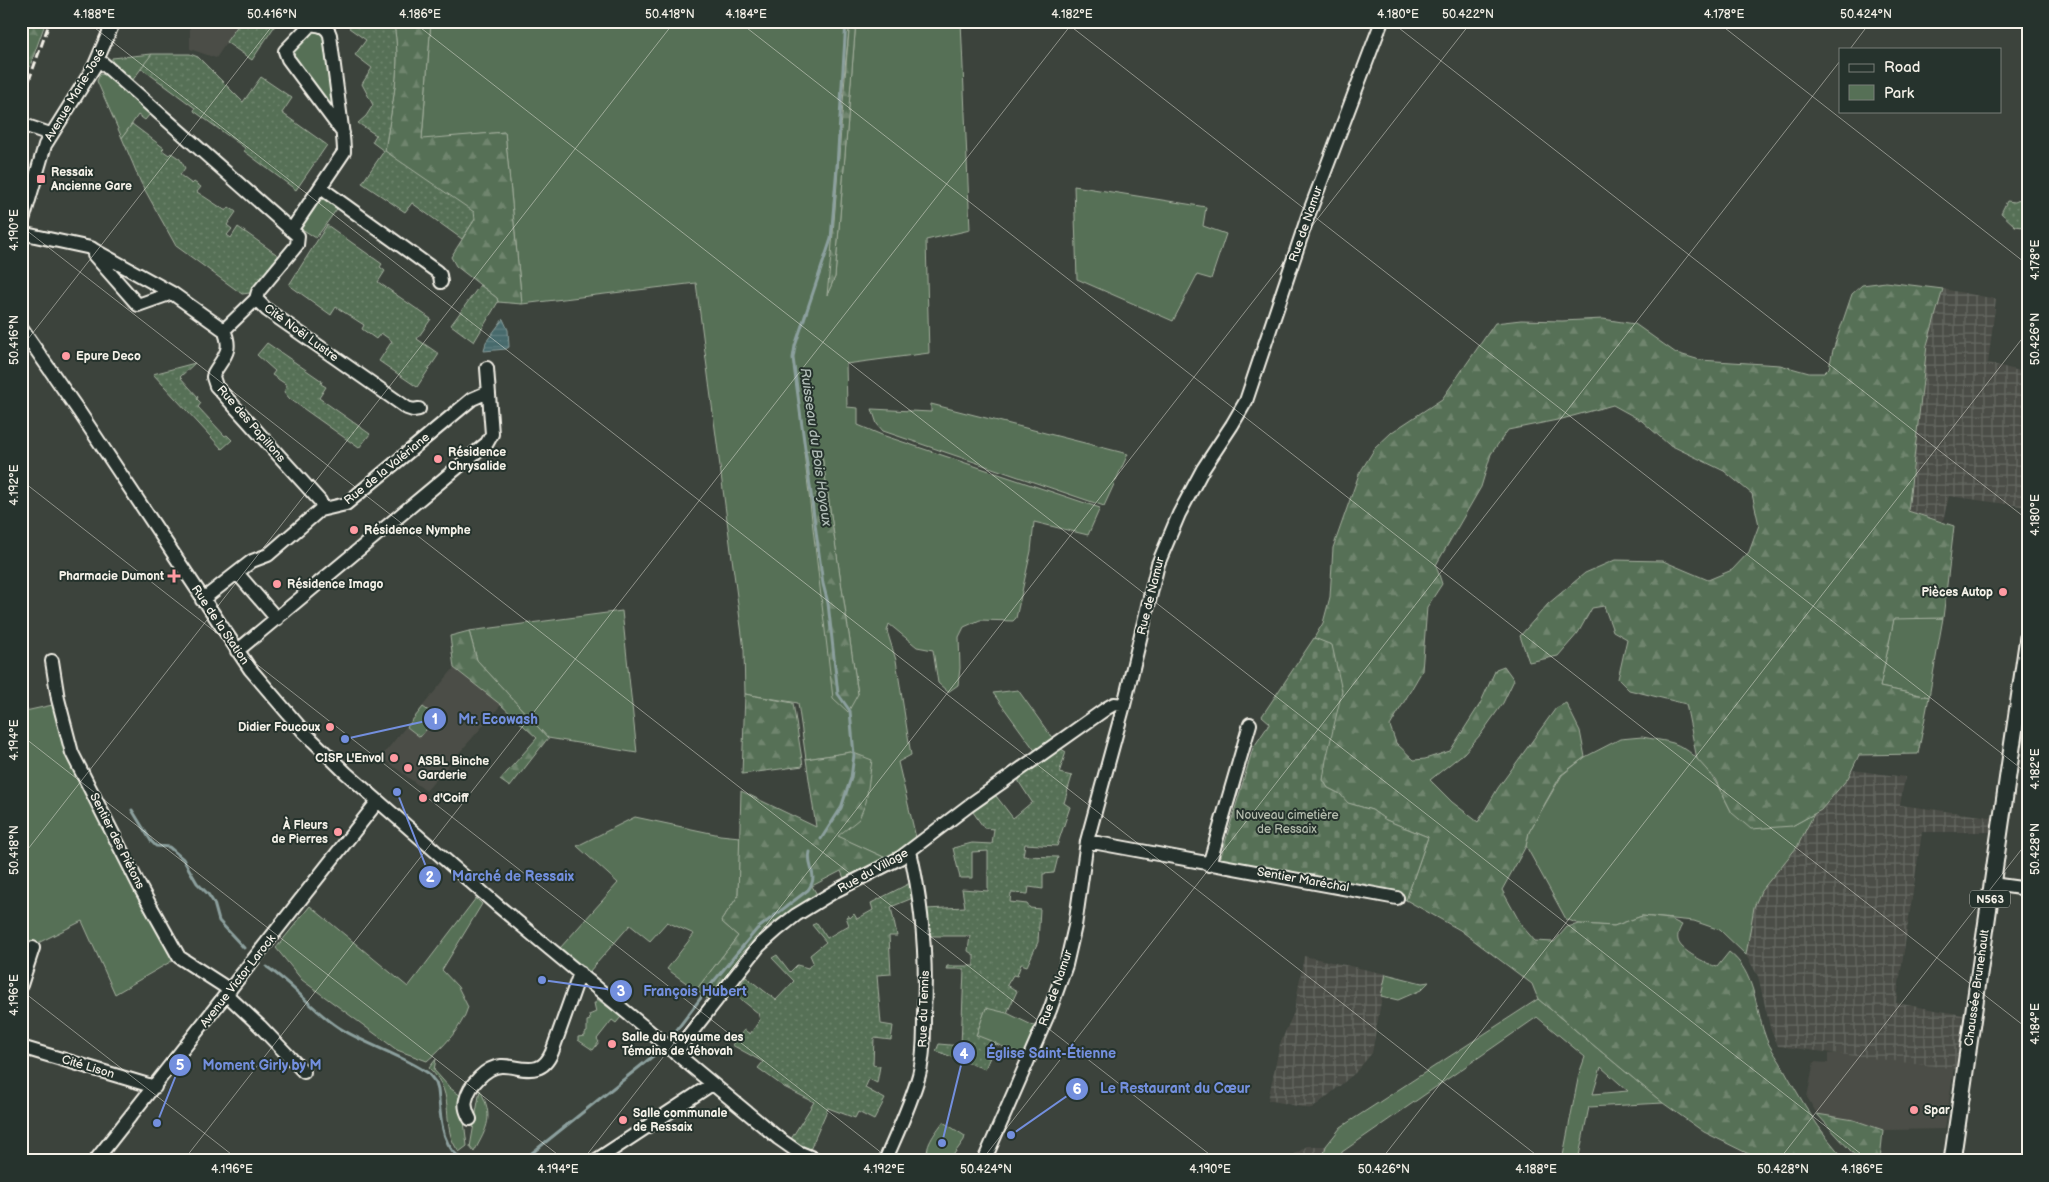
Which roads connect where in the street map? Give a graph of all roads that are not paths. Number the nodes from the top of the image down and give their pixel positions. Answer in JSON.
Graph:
{"nodes":[{"id":1,"x":114,"y":21,"type":"edge"},
{"id":2,"x":1382,"y":21,"type":"edge"},
{"id":3,"x":98,"y":60,"type":"junction"},
{"id":4,"x":21,"y":124,"type":"edge"},
{"id":5,"x":343,"y":133,"type":"junction"},
{"id":6,"x":50,"y":134,"type":"junction"},
{"id":7,"x":321,"y":188,"type":"junction"},
{"id":8,"x":21,"y":227,"type":"edge"},
{"id":9,"x":292,"y":229,"type":"junction"},
{"id":10,"x":21,"y":233,"type":"edge"},
{"id":11,"x":94,"y":250,"type":"junction"},
{"id":12,"x":441,"y":282,"type":"dead end"},
{"id":13,"x":172,"y":293,"type":"junction"},
{"id":14,"x":256,"y":299,"type":"junction"},
{"id":15,"x":21,"y":328,"type":"edge"},
{"id":16,"x":224,"y":330,"type":"junction"},
{"id":17,"x":486,"y":368,"type":"dead end"},
{"id":18,"x":488,"y":392,"type":"junction"},
{"id":19,"x":419,"y":409,"type":"dead end"},
{"id":20,"x":324,"y":508,"type":"junction"},
{"id":21,"x":237,"y":574,"type":"junction"},
{"id":22,"x":202,"y":600,"type":"junction"},
{"id":23,"x":277,"y":619,"type":"junction"},
{"id":24,"x":2028,"y":637,"type":"edge"},
{"id":25,"x":237,"y":651,"type":"junction"},
{"id":26,"x":52,"y":661,"type":"dead end"},
{"id":27,"x":1124,"y":705,"type":"junction"},
{"id":28,"x":1250,"y":724,"type":"dead end"},
{"id":29,"x":378,"y":801,"type":"junction"},
{"id":30,"x":1087,"y":841,"type":"junction"},
{"id":31,"x":913,"y":849,"type":"junction"},
{"id":32,"x":1209,"y":865,"type":"junction"},
{"id":33,"x":1992,"y":884,"type":"junction"},
{"id":34,"x":2028,"y":889,"type":"edge"},
{"id":35,"x":1397,"y":898,"type":"dead end"},
{"id":36,"x":33,"y":948,"type":"dead end"},
{"id":37,"x":580,"y":973,"type":"junction"},
{"id":38,"x":21,"y":985,"type":"edge"},
{"id":39,"x":229,"y":993,"type":"junction"},
{"id":40,"x":21,"y":1047,"type":"edge"},
{"id":41,"x":675,"y":1053,"type":"junction"},
{"id":42,"x":304,"y":1072,"type":"dead end"},
{"id":43,"x":712,"y":1084,"type":"junction"},
{"id":44,"x":155,"y":1087,"type":"junction"},
{"id":45,"x":470,"y":1119,"type":"dead end"},
{"id":46,"x":96,"y":1161,"type":"edge"},
{"id":47,"x":595,"y":1161,"type":"edge"},
{"id":48,"x":820,"y":1161,"type":"edge"},
{"id":49,"x":885,"y":1161,"type":"edge"},
{"id":50,"x":984,"y":1161,"type":"edge"},
{"id":51,"x":1952,"y":1161,"type":"edge"}],
"edges":[{"from":1,"to":3,"type":"street","name":"Avenue Marie-José"},
{"from":2,"to":27,"type":"street","name":"Rue de Namur"},
{"from":3,"to":6,"type":"street","name":"Avenue Marie-José"},
{"from":3,"to":9,"type":"street"},
{"from":4,"to":6,"type":"street"},
{"from":5,"to":5,"type":"street"},
{"from":5,"to":7,"type":"street"},
{"from":6,"to":8,"type":"street","name":"Avenue Marie-José"},
{"from":7,"to":9,"type":"street"},
{"from":7,"to":12,"type":"street"},
{"from":9,"to":14,"type":"street","name":"Cité Noël Lustre"},
{"from":10,"to":11,"type":"street"},
{"from":11,"to":13,"type":"street"},
{"from":11,"to":13,"type":"street"},
{"from":13,"to":16,"type":"street"},
{"from":14,"to":16,"type":"street"},
{"from":14,"to":19,"type":"street","name":"Cité Noël Lustre"},
{"from":15,"to":22,"type":"street","name":"Rue de la Station"},
{"from":16,"to":20,"type":"street","name":"Rue des Papillons"},
{"from":17,"to":18,"type":"street"},
{"from":18,"to":20,"type":"street","name":"Rue de la Valériane"},
{"from":18,"to":23,"type":"street"},
{"from":20,"to":21,"type":"street","name":"Rue de la Valériane"},
{"from":21,"to":22,"type":"street","name":"Rue de la Valériane"},
{"from":21,"to":23,"type":"street"},
{"from":22,"to":25,"type":"street","name":"Rue de la Station"},
{"from":23,"to":25,"type":"street"},
{"from":24,"to":33,"type":"main road","name":"Chaussée Brunehault","number":"N563"},
{"from":25,"to":29,"type":"street","name":"Rue de la Station"},
{"from":26,"to":39,"type":"street","name":"Sentier des Piétons"},
{"from":27,"to":30,"type":"street","name":"Rue de Namur"},
{"from":27,"to":31,"type":"street","name":"Rue du Village"},
{"from":28,"to":32,"type":"street"},
{"from":29,"to":37,"type":"street","name":"Rue de la Station"},
{"from":29,"to":39,"type":"street","name":"Avenue Victor Larock"},
{"from":30,"to":32,"type":"street","name":"Sentier Maréchal"},
{"from":30,"to":50,"type":"street","name":"Rue de Namur"},
{"from":31,"to":41,"type":"street","name":"Rue du Village"},
{"from":31,"to":49,"type":"street","name":"Rue du Tennis"},
{"from":32,"to":35,"type":"street","name":"Sentier Maréchal"},
{"from":33,"to":34,"type":"street"},
{"from":33,"to":51,"type":"main road","name":"Chaussée Brunehault","number":"N563"},
{"from":36,"to":38,"type":"street"},
{"from":37,"to":41,"type":"street","name":"Rue de la Station"},
{"from":37,"to":45,"type":"street"},
{"from":39,"to":42,"type":"street","name":"Sentier des Piétons"},
{"from":39,"to":44,"type":"street","name":"Avenue Victor Larock"},
{"from":40,"to":44,"type":"street","name":"Cité Lison"},
{"from":41,"to":43,"type":"street","name":"Rue de la Station"},
{"from":43,"to":47,"type":"street"},
{"from":43,"to":48,"type":"street","name":"Rue de la Station"},
{"from":44,"to":46,"type":"street","name":"Avenue Victor Larock"}]}
